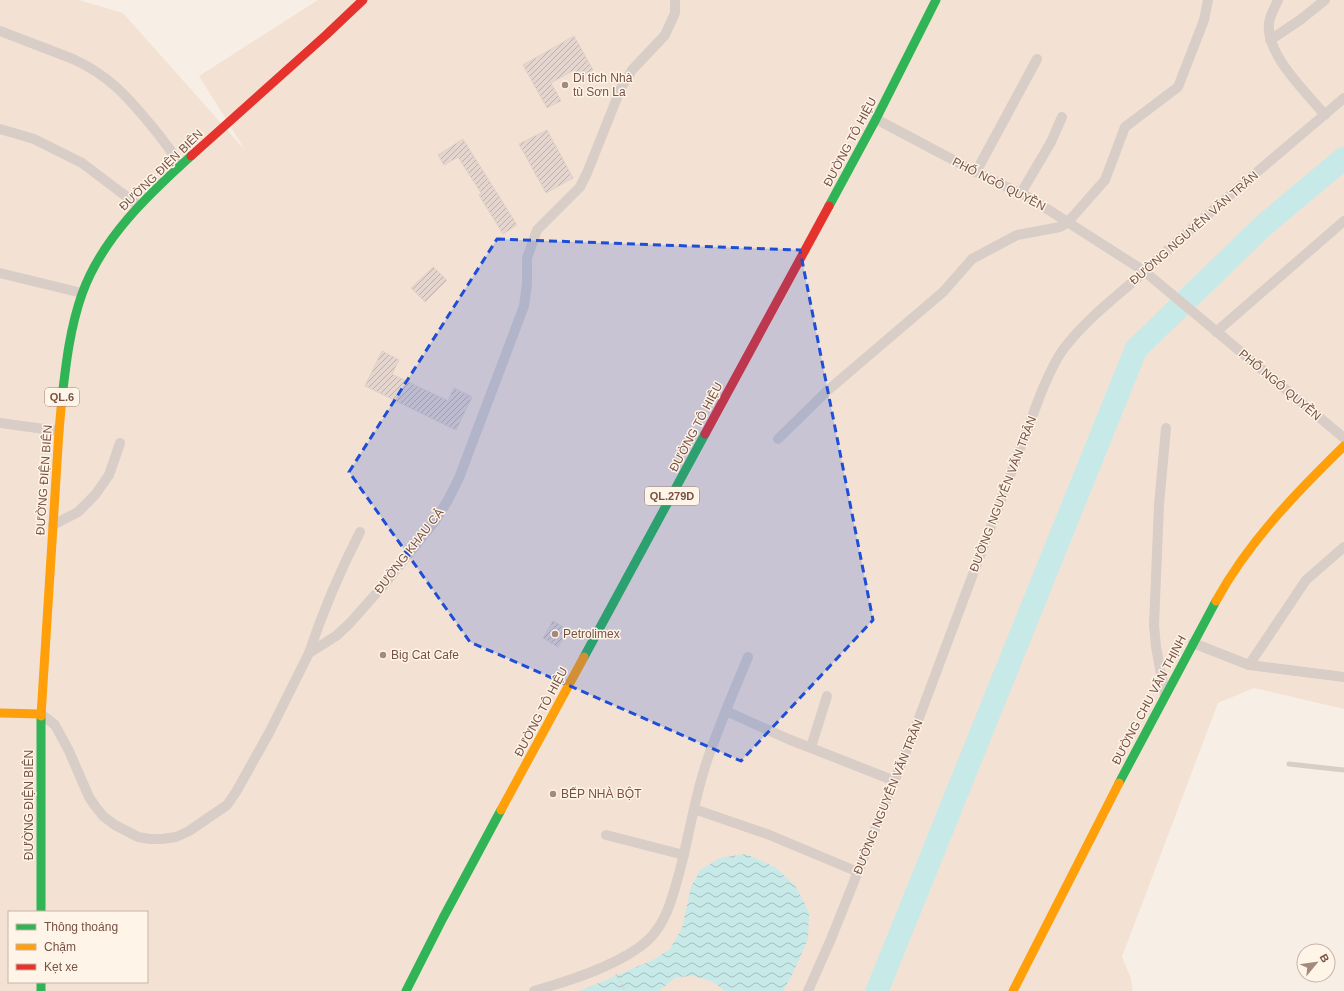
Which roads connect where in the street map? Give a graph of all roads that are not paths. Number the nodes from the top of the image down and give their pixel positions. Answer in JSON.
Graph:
{"nodes":[{"id":1,"x":363,"y":0,"type":"edge"},
{"id":2,"x":675,"y":0,"type":"edge"},
{"id":3,"x":936,"y":0,"type":"edge"},
{"id":4,"x":1208,"y":0,"type":"edge"},
{"id":5,"x":1278,"y":0,"type":"edge"},
{"id":6,"x":1326,"y":0,"type":"edge"},
{"id":7,"x":0,"y":31,"type":"edge"},
{"id":8,"x":1270,"y":40,"type":"junction"},
{"id":9,"x":1037,"y":59,"type":"dead end"},
{"id":10,"x":1344,"y":98,"type":"edge"},
{"id":11,"x":1325,"y":115,"type":"junction"},
{"id":12,"x":1062,"y":117,"type":"dead end"},
{"id":13,"x":876,"y":119,"type":"junction"},
{"id":14,"x":0,"y":129,"type":"edge"},
{"id":15,"x":180,"y":166,"type":"junction"},
{"id":16,"x":976,"y":172,"type":"junction"},
{"id":17,"x":1021,"y":193,"type":"junction"},
{"id":18,"x":139,"y":206,"type":"junction"},
{"id":19,"x":1344,"y":221,"type":"edge"},
{"id":20,"x":1068,"y":222,"type":"junction"},
{"id":21,"x":1144,"y":271,"type":"junction"},
{"id":22,"x":0,"y":273,"type":"edge"},
{"id":23,"x":82,"y":293,"type":"junction"},
{"id":24,"x":1216,"y":332,"type":"junction"},
{"id":25,"x":0,"y":423,"type":"edge"},
{"id":26,"x":1166,"y":428,"type":"dead end"},
{"id":27,"x":59,"y":432,"type":"junction"},
{"id":28,"x":1344,"y":438,"type":"edge"},
{"id":29,"x":778,"y":439,"type":"dead end"},
{"id":30,"x":120,"y":443,"type":"dead end"},
{"id":31,"x":1344,"y":446,"type":"edge"},
{"id":32,"x":52,"y":525,"type":"junction"},
{"id":33,"x":360,"y":532,"type":"dead end"},
{"id":34,"x":1344,"y":547,"type":"edge"},
{"id":35,"x":1193,"y":643,"type":"junction"},
{"id":36,"x":309,"y":653,"type":"junction"},
{"id":37,"x":748,"y":657,"type":"dead end"},
{"id":38,"x":1249,"y":665,"type":"junction"},
{"id":39,"x":1344,"y":677,"type":"edge"},
{"id":40,"x":1165,"y":695,"type":"junction"},
{"id":41,"x":827,"y":696,"type":"dead end"},
{"id":42,"x":726,"y":711,"type":"junction"},
{"id":43,"x":0,"y":713,"type":"edge"},
{"id":44,"x":41,"y":714,"type":"junction"},
{"id":45,"x":811,"y":747,"type":"junction"},
{"id":46,"x":1289,"y":764,"type":"dead end"},
{"id":47,"x":1344,"y":770,"type":"edge"},
{"id":48,"x":895,"y":781,"type":"junction"},
{"id":49,"x":694,"y":809,"type":"junction"},
{"id":50,"x":606,"y":835,"type":"dead end"},
{"id":51,"x":684,"y":855,"type":"junction"},
{"id":52,"x":858,"y":872,"type":"junction"},
{"id":53,"x":41,"y":911,"type":"edge"},
{"id":54,"x":406,"y":991,"type":"edge"},
{"id":55,"x":534,"y":991,"type":"edge"},
{"id":56,"x":808,"y":991,"type":"edge"},
{"id":57,"x":1013,"y":991,"type":"edge"}],
"edges":[{"from":1,"to":15,"type":"main road","name":"ĐƯỜNG ĐIỆN BIÊN","number":"QL.6"},
{"from":2,"to":36,"type":"street","name":"ĐƯỜNG KHAU CẢ"},
{"from":3,"to":13,"type":"main road","name":"ĐƯỜNG TÔ HIỆU","number":"QL.279D"},
{"from":4,"to":20,"type":"street"},
{"from":5,"to":8,"type":"street"},
{"from":6,"to":8,"type":"street"},
{"from":7,"to":15,"type":"street"},
{"from":8,"to":11,"type":"street"},
{"from":9,"to":16,"type":"street"},
{"from":10,"to":11,"type":"street","name":"ĐƯỜNG NGUYỄN VĂN TRÂN"},
{"from":11,"to":21,"type":"street","name":"ĐƯỜNG NGUYỄN VĂN TRÂN"},
{"from":12,"to":17,"type":"street"},
{"from":13,"to":16,"type":"street","name":"PHỐ NGÔ QUYỀN"},
{"from":13,"to":54,"type":"main road","name":"ĐƯỜNG TÔ HIỆU","number":"QL.279D"},
{"from":14,"to":18,"type":"street"},
{"from":15,"to":18,"type":"main road","name":"ĐƯỜNG ĐIỆN BIÊN","number":"QL.6"},
{"from":16,"to":17,"type":"street","name":"PHỐ NGÔ QUYỀN"},
{"from":17,"to":20,"type":"street","name":"PHỐ NGÔ QUYỀN"},
{"from":18,"to":23,"type":"main road","name":"ĐƯỜNG ĐIỆN BIÊN","number":"QL.6"},
{"from":19,"to":24,"type":"street"},
{"from":20,"to":21,"type":"street","name":"PHỐ NGÔ QUYỀN"},
{"from":20,"to":29,"type":"street"},
{"from":21,"to":24,"type":"street","name":"PHỐ NGÔ QUYỀN"},
{"from":21,"to":48,"type":"street","name":"ĐƯỜNG NGUYỄN VĂN TRÂN"},
{"from":22,"to":23,"type":"street"},
{"from":23,"to":27,"type":"main road","name":"ĐƯỜNG ĐIỆN BIÊN","number":"QL.6"},
{"from":24,"to":28,"type":"street","name":"PHỐ NGÔ QUYỀN"},
{"from":25,"to":27,"type":"street"},
{"from":26,"to":40,"type":"street"},
{"from":27,"to":32,"type":"main road","name":"ĐƯỜNG ĐIỆN BIÊN","number":"QL.6"},
{"from":30,"to":32,"type":"street"},
{"from":31,"to":35,"type":"main road","name":"ĐƯỜNG CHU VĂN THỊNH"},
{"from":32,"to":44,"type":"main road","name":"ĐƯỜNG ĐIỆN BIÊN","number":"QL.6"},
{"from":33,"to":36,"type":"street"},
{"from":34,"to":38,"type":"street"},
{"from":35,"to":38,"type":"street"},
{"from":35,"to":40,"type":"main road","name":"ĐƯỜNG CHU VĂN THỊNH"},
{"from":36,"to":44,"type":"street"},
{"from":37,"to":42,"type":"street"},
{"from":38,"to":39,"type":"street"},
{"from":40,"to":57,"type":"main road","name":"ĐƯỜNG CHU VĂN THỊNH"},
{"from":41,"to":45,"type":"street"},
{"from":42,"to":45,"type":"street"},
{"from":42,"to":49,"type":"street"},
{"from":43,"to":44,"type":"main road"},
{"from":44,"to":53,"type":"main road","name":"ĐƯỜNG ĐIỆN BIÊN","number":"QL.6"},
{"from":45,"to":48,"type":"street"},
{"from":46,"to":47,"type":"lane"},
{"from":48,"to":52,"type":"street","name":"ĐƯỜNG NGUYỄN VĂN TRÂN"},
{"from":49,"to":51,"type":"street"},
{"from":49,"to":52,"type":"street"},
{"from":50,"to":51,"type":"street"},
{"from":51,"to":55,"type":"street"},
{"from":52,"to":56,"type":"street","name":"ĐƯỜNG NGUYỄN VĂN TRÂN"}]}
